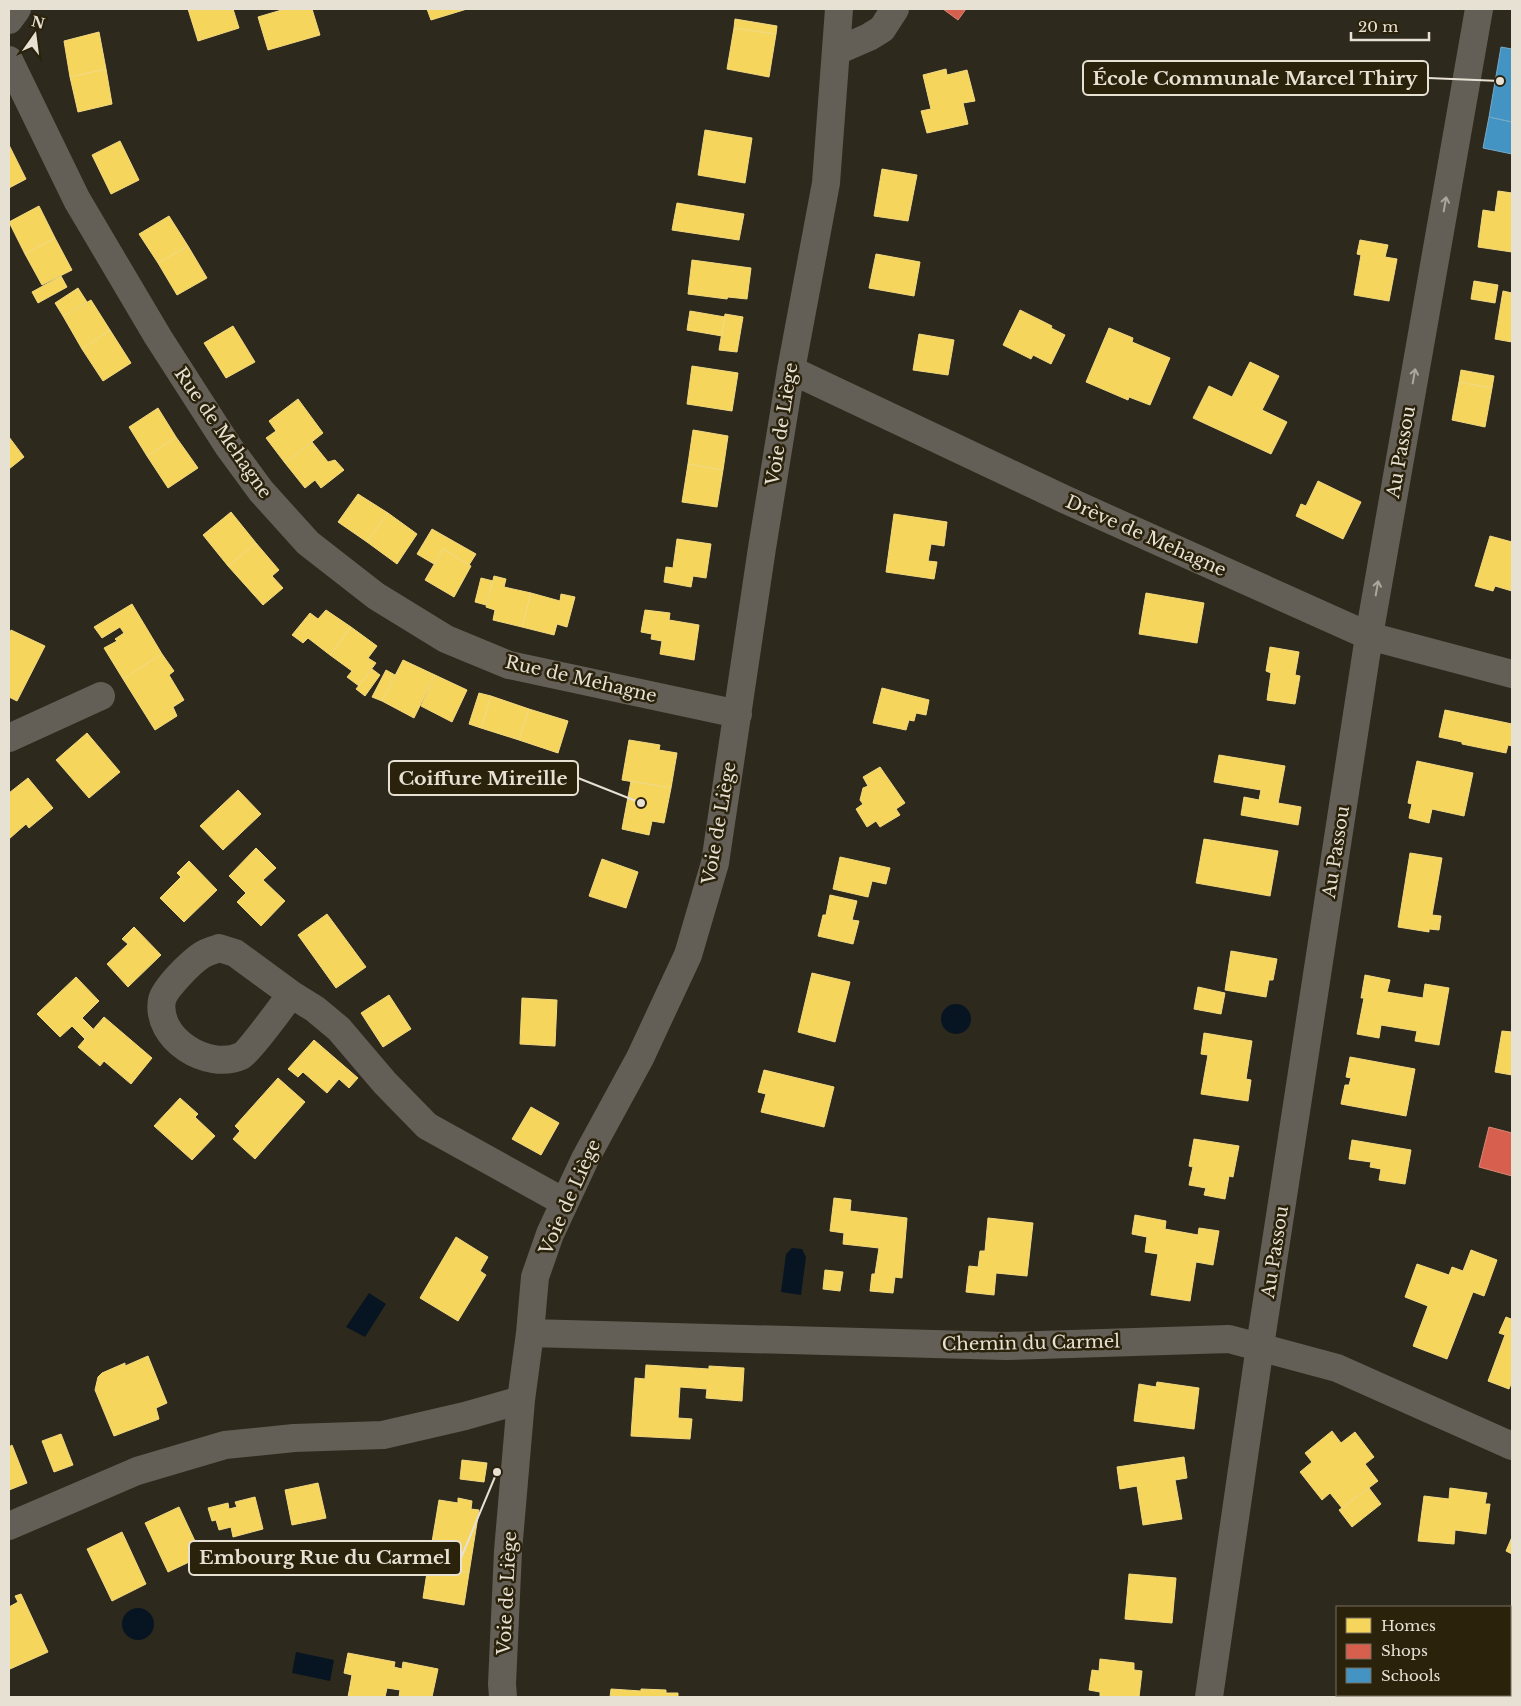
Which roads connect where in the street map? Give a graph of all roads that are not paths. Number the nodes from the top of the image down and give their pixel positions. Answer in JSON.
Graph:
{"nodes":[{"id":1,"x":18,"y":9,"type":"edge"},
{"id":2,"x":839,"y":9,"type":"edge"},
{"id":3,"x":895,"y":9,"type":"edge"},
{"id":4,"x":1479,"y":9,"type":"edge"},
{"id":5,"x":9,"y":20,"type":"edge"},
{"id":6,"x":837,"y":50,"type":"junction"},
{"id":7,"x":9,"y":60,"type":"edge"},
{"id":8,"x":791,"y":370,"type":"junction"},
{"id":9,"x":1369,"y":636,"type":"junction"},
{"id":10,"x":1512,"y":674,"type":"edge"},
{"id":11,"x":101,"y":696,"type":"dead end"},
{"id":12,"x":738,"y":714,"type":"junction"},
{"id":13,"x":9,"y":738,"type":"edge"},
{"id":14,"x":291,"y":994,"type":"junction"},
{"id":15,"x":564,"y":1202,"type":"junction"},
{"id":16,"x":530,"y":1334,"type":"junction"},
{"id":17,"x":1260,"y":1346,"type":"junction"},
{"id":18,"x":521,"y":1400,"type":"junction"},
{"id":19,"x":1512,"y":1446,"type":"edge"},
{"id":20,"x":9,"y":1526,"type":"edge"},
{"id":21,"x":503,"y":1697,"type":"edge"},
{"id":22,"x":1210,"y":1697,"type":"edge"}],
"edges":[{"from":1,"to":5,"type":"street"},
{"from":2,"to":6,"type":"street","name":"Voie de Liège"},
{"from":3,"to":6,"type":"street"},
{"from":9,"to":4,"type":"street","name":"Au Passou","one_way":true},
{"from":6,"to":8,"type":"street","name":"Voie de Liège"},
{"from":7,"to":12,"type":"street","name":"Rue de Mehagne"},
{"from":8,"to":9,"type":"street","name":"Drève de Mehagne"},
{"from":8,"to":12,"type":"street","name":"Voie de Liège"},
{"from":9,"to":10,"type":"street","name":"Drève de Mehagne"},
{"from":9,"to":17,"type":"street","name":"Au Passou"},
{"from":11,"to":13,"type":"street"},
{"from":12,"to":15,"type":"street","name":"Voie de Liège"},
{"from":14,"to":14,"type":"street"},
{"from":14,"to":15,"type":"street"},
{"from":15,"to":16,"type":"street","name":"Voie de Liège"},
{"from":16,"to":17,"type":"street","name":"Chemin du Carmel"},
{"from":16,"to":18,"type":"street","name":"Voie de Liège"},
{"from":17,"to":19,"type":"street","name":"Chemin du Carmel"},
{"from":17,"to":22,"type":"street","name":"Au Passou"},
{"from":18,"to":20,"type":"street"},
{"from":18,"to":21,"type":"street","name":"Voie de Liège"}]}
